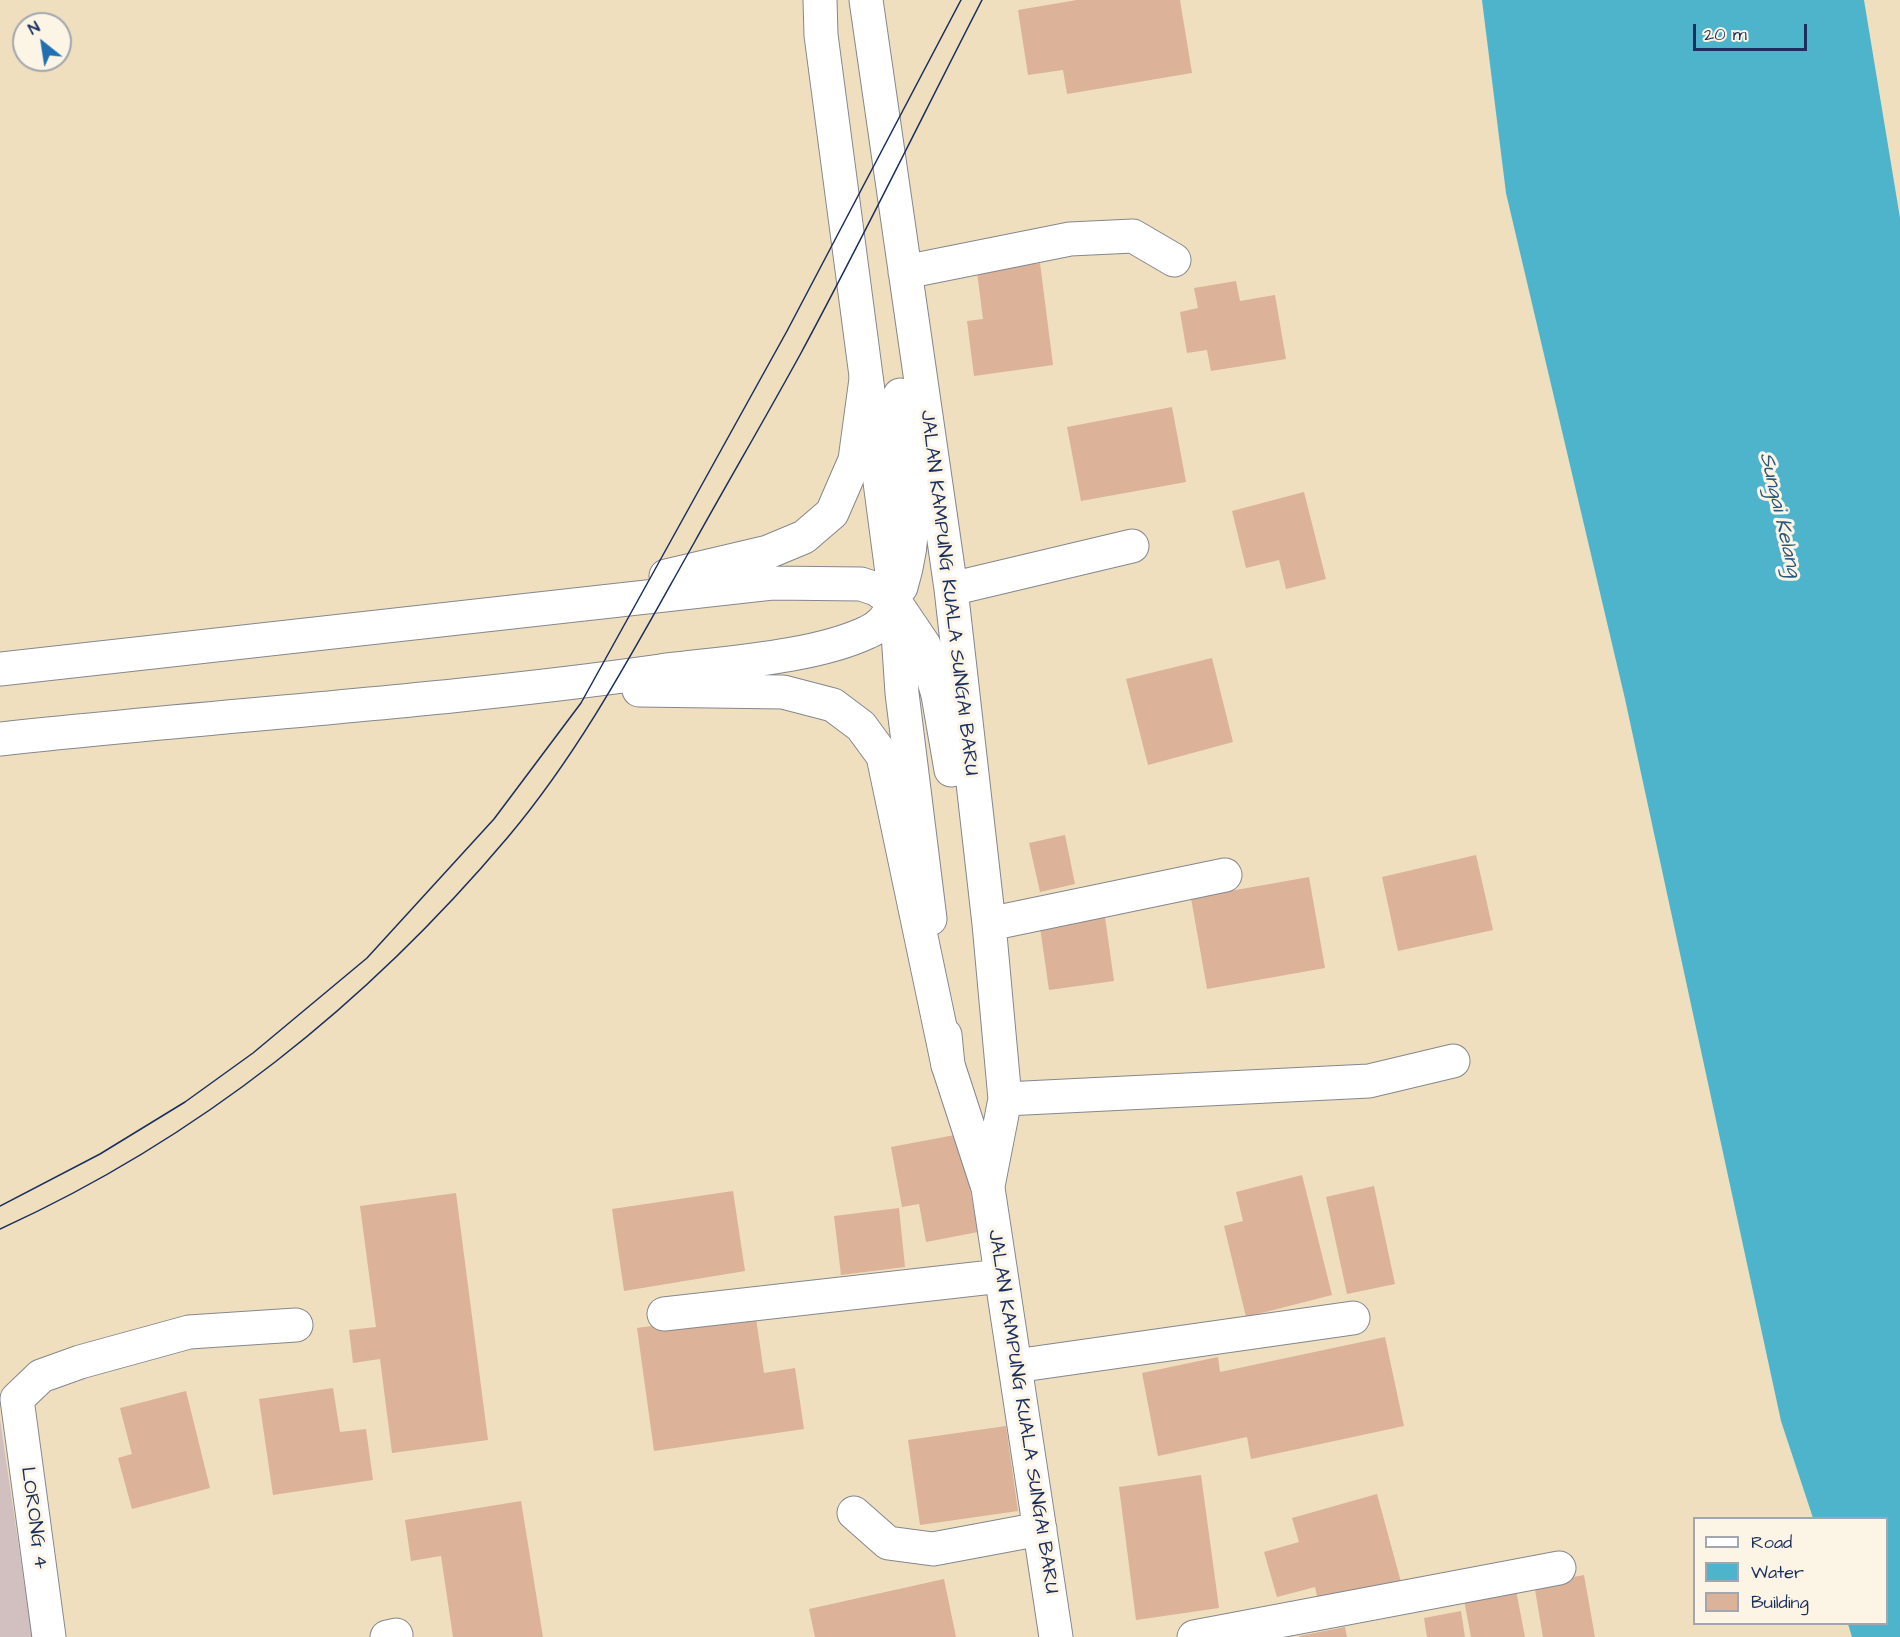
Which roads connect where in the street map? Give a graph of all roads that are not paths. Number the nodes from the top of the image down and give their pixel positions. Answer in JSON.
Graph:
{"nodes":[{"id":1,"x":820,"y":0,"type":"edge"},
{"id":2,"x":866,"y":0,"type":"edge"},
{"id":3,"x":896,"y":203,"type":"junction"},
{"id":4,"x":1174,"y":260,"type":"dead end"},
{"id":5,"x":905,"y":272,"type":"junction"},
{"id":6,"x":866,"y":379,"type":"junction"},
{"id":7,"x":1132,"y":546,"type":"dead end"},
{"id":8,"x":951,"y":589,"type":"junction"},
{"id":9,"x":896,"y":603,"type":"junction"},
{"id":10,"x":512,"y":612,"type":"junction"},
{"id":11,"x":0,"y":669,"type":"edge"},
{"id":12,"x":542,"y":688,"type":"junction"},
{"id":13,"x":0,"y":739,"type":"edge"},
{"id":14,"x":1225,"y":875,"type":"dead end"},
{"id":15,"x":989,"y":924,"type":"junction"},
{"id":16,"x":995,"y":994,"type":"junction"},
{"id":17,"x":1453,"y":1061,"type":"dead end"},
{"id":18,"x":948,"y":1065,"type":"junction"},
{"id":19,"x":1005,"y":1100,"type":"junction"},
{"id":20,"x":987,"y":1188,"type":"junction"},
{"id":21,"x":1001,"y":1276,"type":"junction"},
{"id":22,"x":664,"y":1314,"type":"dead end"},
{"id":23,"x":1353,"y":1318,"type":"dead end"},
{"id":24,"x":296,"y":1325,"type":"dead end"},
{"id":25,"x":1015,"y":1366,"type":"junction"},
{"id":26,"x":854,"y":1513,"type":"dead end"},
{"id":27,"x":1040,"y":1529,"type":"junction"},
{"id":28,"x":1559,"y":1568,"type":"dead end"},
{"id":29,"x":49,"y":1637,"type":"edge"},
{"id":30,"x":1056,"y":1637,"type":"edge"},
{"id":31,"x":1194,"y":1637,"type":"edge"}],
"edges":[{"from":1,"to":6,"type":"street","name":"JALAN KAMPUNG KUALA SUNGAI BARU"},
{"from":2,"to":3,"type":"street","name":"JALAN KAMPUNG KUALA SUNGAI BARU"},
{"from":3,"to":5,"type":"street","name":"JALAN KAMPUNG KUALA SUNGAI BARU"},
{"from":3,"to":9,"type":"street"},
{"from":4,"to":5,"type":"street"},
{"from":5,"to":8,"type":"street","name":"JALAN KAMPUNG KUALA SUNGAI BARU"},
{"from":6,"to":9,"type":"street","name":"JALAN KAMPUNG KUALA SUNGAI BARU"},
{"from":6,"to":10,"type":"street"},
{"from":7,"to":8,"type":"street"},
{"from":8,"to":15,"type":"street","name":"JALAN KAMPUNG KUALA SUNGAI BARU"},
{"from":9,"to":10,"type":"street"},
{"from":9,"to":12,"type":"street"},
{"from":9,"to":16,"type":"street"},
{"from":9,"to":18,"type":"street","name":"JALAN KAMPUNG KUALA SUNGAI BARU"},
{"from":10,"to":11,"type":"street"},
{"from":12,"to":13,"type":"street"},
{"from":12,"to":18,"type":"street"},
{"from":14,"to":15,"type":"street"},
{"from":15,"to":16,"type":"street","name":"JALAN KAMPUNG KUALA SUNGAI BARU"},
{"from":16,"to":19,"type":"street","name":"JALAN KAMPUNG KUALA SUNGAI BARU"},
{"from":17,"to":19,"type":"street"},
{"from":18,"to":20,"type":"street","name":"JALAN KAMPUNG KUALA SUNGAI BARU"},
{"from":19,"to":20,"type":"street","name":"JALAN KAMPUNG KUALA SUNGAI BARU"},
{"from":20,"to":21,"type":"street","name":"JALAN KAMPUNG KUALA SUNGAI BARU"},
{"from":21,"to":22,"type":"street"},
{"from":21,"to":25,"type":"street","name":"JALAN KAMPUNG KUALA SUNGAI BARU"},
{"from":23,"to":25,"type":"street"},
{"from":24,"to":29,"type":"street","name":"LORONG 4"},
{"from":25,"to":27,"type":"street","name":"JALAN KAMPUNG KUALA SUNGAI BARU"},
{"from":26,"to":27,"type":"street"},
{"from":27,"to":30,"type":"street","name":"JALAN KAMPUNG KUALA SUNGAI BARU"},
{"from":28,"to":31,"type":"street"}]}
